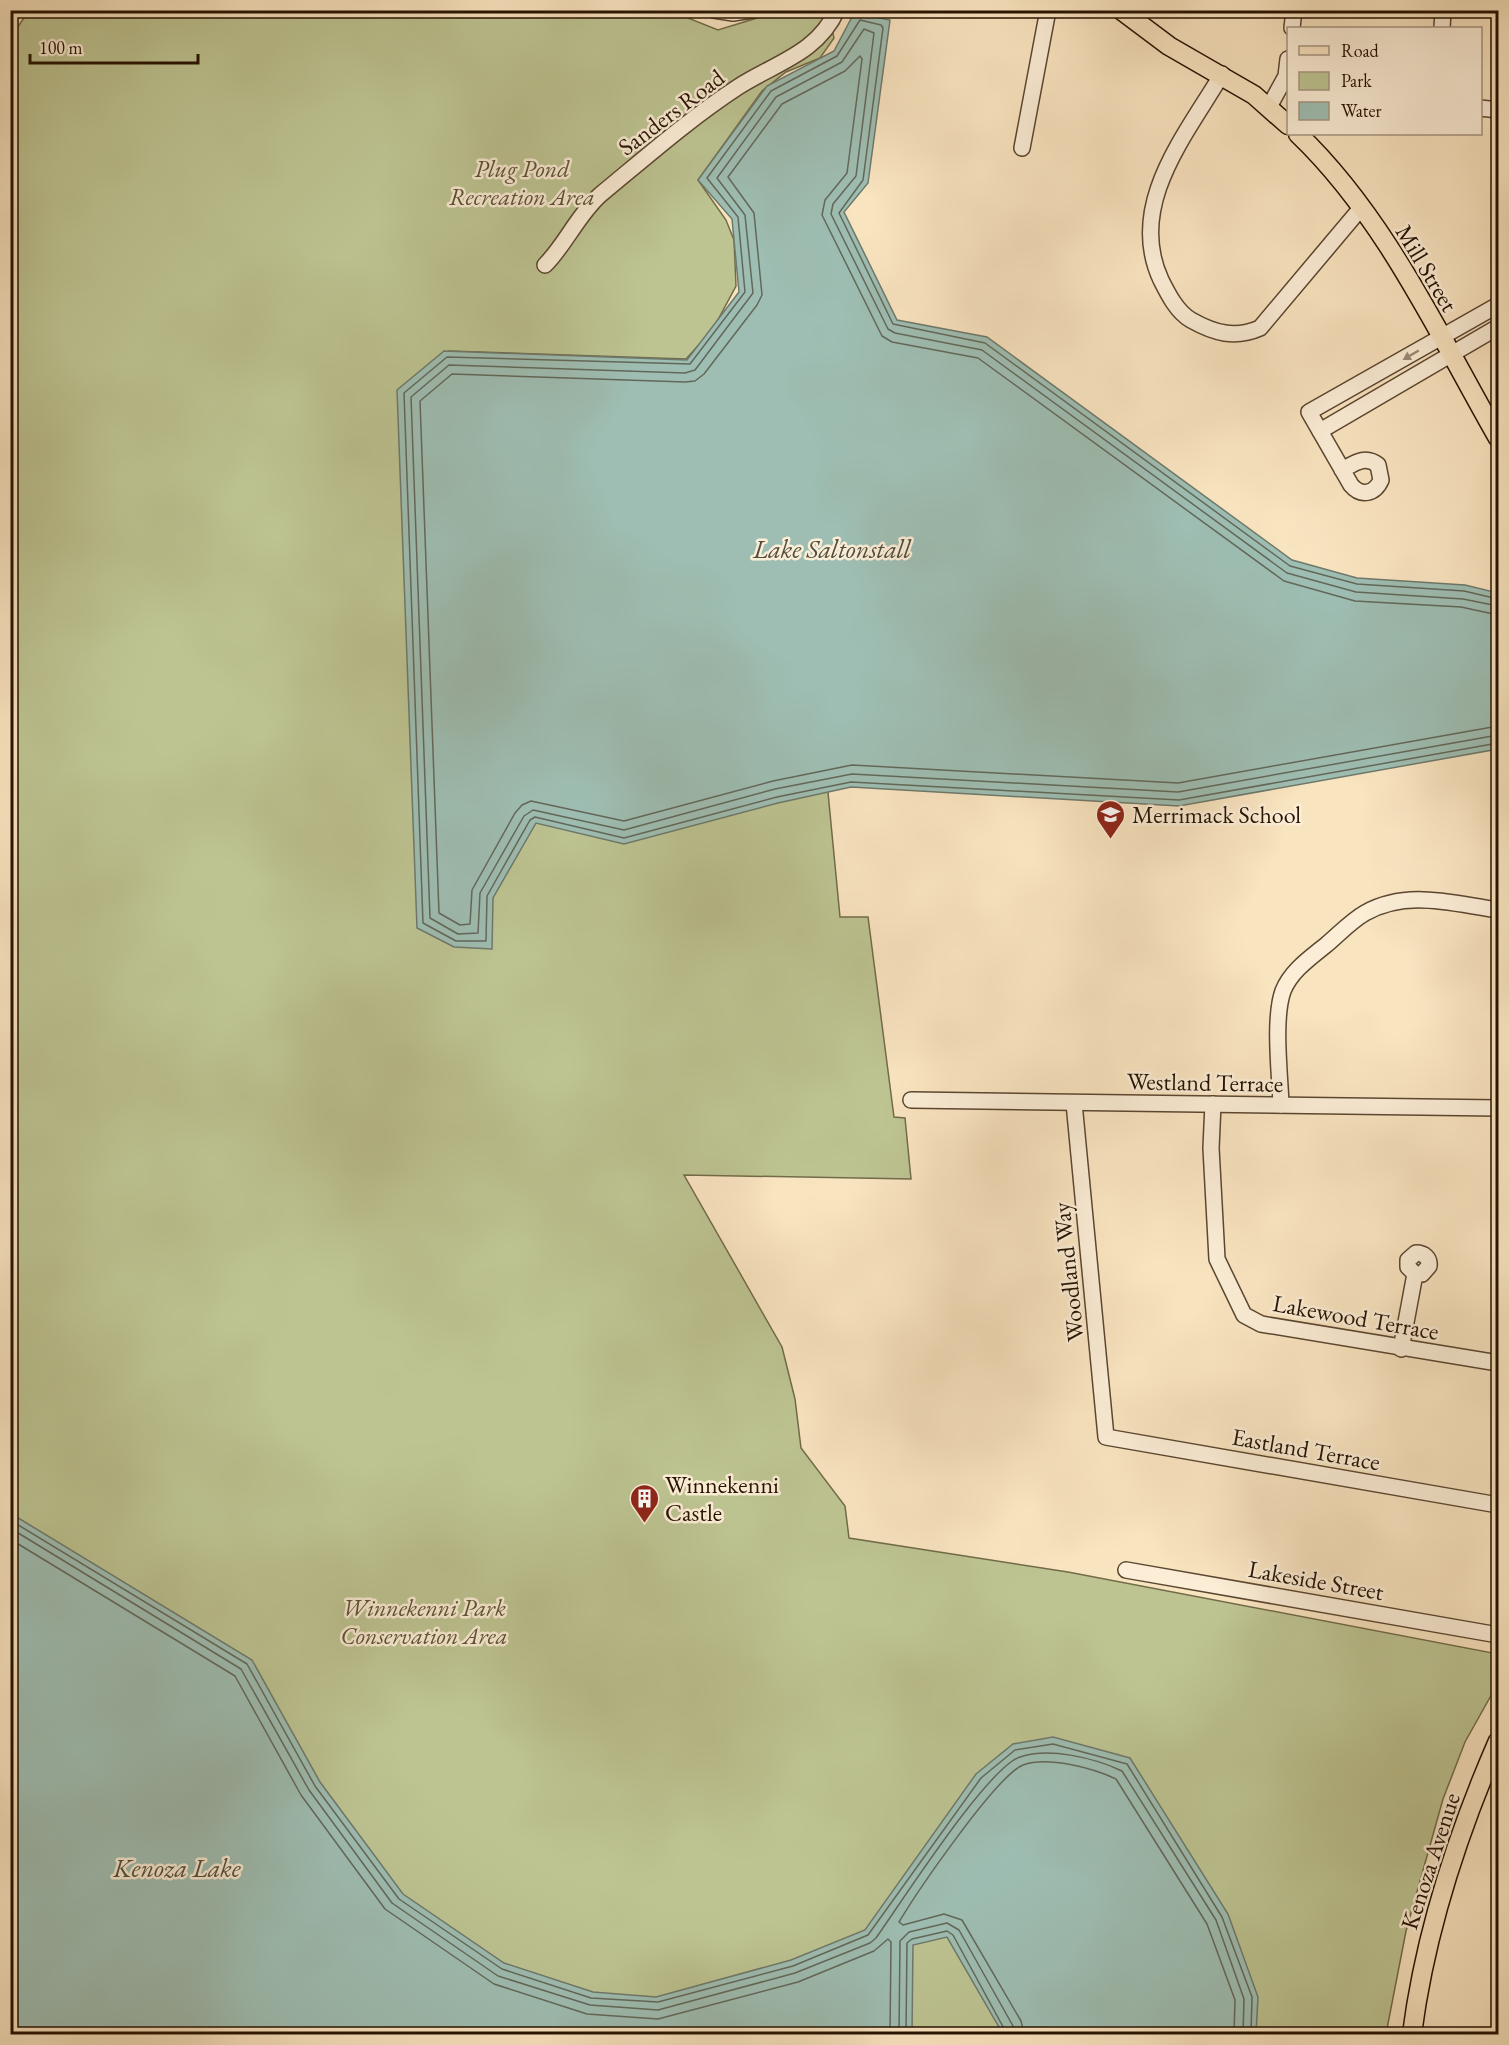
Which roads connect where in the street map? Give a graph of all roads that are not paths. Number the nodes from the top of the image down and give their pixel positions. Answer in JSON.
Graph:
{"nodes":[{"id":1,"x":714,"y":10,"type":"edge"},
{"id":2,"x":752,"y":10,"type":"edge"},
{"id":3,"x":837,"y":10,"type":"edge"},
{"id":4,"x":1048,"y":10,"type":"edge"},
{"id":5,"x":1120,"y":10,"type":"edge"},
{"id":6,"x":1294,"y":10,"type":"edge"},
{"id":7,"x":1443,"y":10,"type":"edge"},
{"id":8,"x":1138,"y":16,"type":"edge"},
{"id":9,"x":1292,"y":27,"type":"edge"},
{"id":10,"x":1442,"y":27,"type":"edge"},
{"id":11,"x":1287,"y":68,"type":"edge"},
{"id":12,"x":1221,"y":74,"type":"junction"},
{"id":13,"x":1287,"y":99,"type":"edge"},
{"id":14,"x":1269,"y":107,"type":"junction"},
{"id":15,"x":1482,"y":108,"type":"edge"},
{"id":16,"x":1498,"y":110,"type":"edge"},
{"id":17,"x":1287,"y":124,"type":"edge"},
{"id":18,"x":1300,"y":135,"type":"edge"},
{"id":19,"x":1022,"y":148,"type":"dead end"},
{"id":20,"x":1361,"y":208,"type":"junction"},
{"id":21,"x":545,"y":265,"type":"dead end"},
{"id":22,"x":1498,"y":305,"type":"edge"},
{"id":23,"x":1498,"y":327,"type":"edge"},
{"id":24,"x":1441,"y":338,"type":"junction"},
{"id":25,"x":1451,"y":355,"type":"junction"},
{"id":26,"x":1320,"y":431,"type":"junction"},
{"id":27,"x":1498,"y":438,"type":"edge"},
{"id":28,"x":1342,"y":470,"type":"dead end"},
{"id":29,"x":1498,"y":910,"type":"edge"},
{"id":30,"x":910,"y":1100,"type":"dead end"},
{"id":31,"x":1074,"y":1103,"type":"junction"},
{"id":32,"x":1213,"y":1104,"type":"junction"},
{"id":33,"x":1281,"y":1105,"type":"junction"},
{"id":34,"x":1498,"y":1108,"type":"edge"},
{"id":35,"x":1415,"y":1274,"type":"dead end"},
{"id":36,"x":1401,"y":1349,"type":"junction"},
{"id":37,"x":1498,"y":1364,"type":"edge"},
{"id":38,"x":1106,"y":1437,"type":"joint"},
{"id":39,"x":1498,"y":1505,"type":"edge"},
{"id":40,"x":1126,"y":1570,"type":"dead end"},
{"id":41,"x":1498,"y":1635,"type":"edge"},
{"id":42,"x":1498,"y":1741,"type":"edge"},
{"id":43,"x":1412,"y":2034,"type":"edge"}],
"edges":[{"from":1,"to":2,"type":"street"},
{"from":3,"to":21,"type":"street","name":"Sanders Road"},
{"from":4,"to":19,"type":"street"},
{"from":5,"to":8,"type":"main road"},
{"from":6,"to":9,"type":"street"},
{"from":7,"to":10,"type":"street"},
{"from":8,"to":12,"type":"main road"},
{"from":11,"to":14,"type":"street"},
{"from":12,"to":14,"type":"main road"},
{"from":12,"to":20,"type":"street"},
{"from":13,"to":14,"type":"street"},
{"from":14,"to":17,"type":"main road"},
{"from":15,"to":16,"type":"street"},
{"from":18,"to":20,"type":"main road","name":"Mill Street"},
{"from":20,"to":24,"type":"main road","name":"Mill Street"},
{"from":22,"to":24,"type":"street"},
{"from":23,"to":25,"type":"street"},
{"from":24,"to":25,"type":"main road","name":"Mill Street"},
{"from":24,"to":26,"type":"street","one_way":true},
{"from":25,"to":26,"type":"street"},
{"from":25,"to":27,"type":"main road","name":"Mill Street"},
{"from":26,"to":28,"type":"street"},
{"from":29,"to":33,"type":"street"},
{"from":30,"to":31,"type":"street","name":"Westland Terrace"},
{"from":31,"to":32,"type":"street","name":"Westland Terrace"},
{"from":31,"to":38,"type":"street","name":"Woodland Way"},
{"from":32,"to":33,"type":"street","name":"Westland Terrace"},
{"from":32,"to":36,"type":"street","name":"Lakewood Terrace"},
{"from":33,"to":34,"type":"street","name":"Westland Terrace"},
{"from":35,"to":36,"type":"street"},
{"from":36,"to":37,"type":"street","name":"Lakewood Terrace"},
{"from":38,"to":39,"type":"street","name":"Eastland Terrace"},
{"from":40,"to":41,"type":"street","name":"Lakeside Street"},
{"from":42,"to":43,"type":"main road","name":"Kenoza Avenue"}]}
